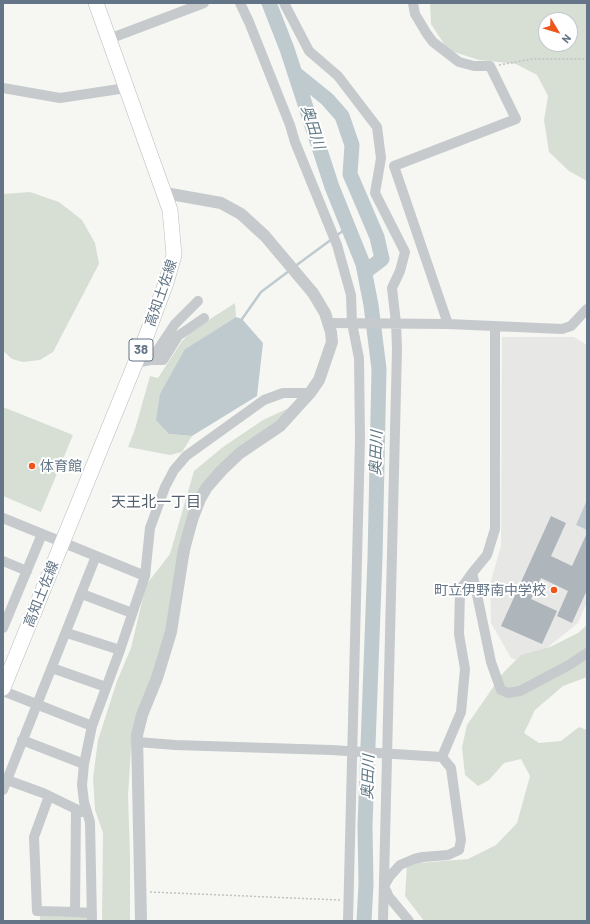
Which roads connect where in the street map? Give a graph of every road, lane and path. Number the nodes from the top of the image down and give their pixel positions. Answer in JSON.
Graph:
{"nodes":[{"id":1,"x":96,"y":3,"type":"edge"},
{"id":2,"x":204,"y":3,"type":"edge"},
{"id":3,"x":240,"y":3,"type":"edge"},
{"id":4,"x":284,"y":3,"type":"edge"},
{"id":5,"x":413,"y":3,"type":"edge"},
{"id":6,"x":109,"y":39,"type":"junction"},
{"id":7,"x":587,"y":59,"type":"edge"},
{"id":8,"x":490,"y":66,"type":"junction"},
{"id":9,"x":3,"y":88,"type":"edge"},
{"id":10,"x":126,"y":88,"type":"junction"},
{"id":11,"x":165,"y":194,"type":"junction"},
{"id":12,"x":198,"y":301,"type":"dead end"},
{"id":13,"x":587,"y":309,"type":"edge"},
{"id":14,"x":204,"y":318,"type":"dead end"},
{"id":15,"x":328,"y":323,"type":"junction"},
{"id":16,"x":356,"y":323,"type":"junction"},
{"id":17,"x":396,"y":323,"type":"junction"},
{"id":18,"x":448,"y":324,"type":"junction"},
{"id":19,"x":494,"y":326,"type":"junction"},
{"id":20,"x":151,"y":360,"type":"junction"},
{"id":21,"x":135,"y":363,"type":"junction"},
{"id":22,"x":310,"y":393,"type":"junction"},
{"id":23,"x":3,"y":518,"type":"edge"},
{"id":24,"x":42,"y":534,"type":"junction"},
{"id":25,"x":62,"y":542,"type":"junction"},
{"id":26,"x":96,"y":556,"type":"junction"},
{"id":27,"x":3,"y":561,"type":"edge"},
{"id":28,"x":26,"y":571,"type":"junction"},
{"id":29,"x":472,"y":573,"type":"junction"},
{"id":30,"x":145,"y":576,"type":"junction"},
{"id":31,"x":82,"y":594,"type":"junction"},
{"id":32,"x":7,"y":608,"type":"edge"},
{"id":33,"x":132,"y":613,"type":"junction"},
{"id":34,"x":3,"y":628,"type":"edge"},
{"id":35,"x":67,"y":632,"type":"junction"},
{"id":36,"x":120,"y":650,"type":"junction"},
{"id":37,"x":587,"y":653,"type":"edge"},
{"id":38,"x":52,"y":668,"type":"junction"},
{"id":39,"x":106,"y":687,"type":"junction"},
{"id":40,"x":3,"y":690,"type":"edge"},
{"id":41,"x":36,"y":705,"type":"junction"},
{"id":42,"x":92,"y":726,"type":"junction"},
{"id":43,"x":22,"y":740,"type":"junction"},
{"id":44,"x":137,"y":742,"type":"junction"},
{"id":45,"x":352,"y":752,"type":"junction"},
{"id":46,"x":386,"y":754,"type":"junction"},
{"id":47,"x":442,"y":757,"type":"junction"},
{"id":48,"x":84,"y":764,"type":"junction"},
{"id":49,"x":7,"y":780,"type":"junction"},
{"id":50,"x":3,"y":790,"type":"edge"},
{"id":51,"x":49,"y":796,"type":"junction"},
{"id":52,"x":76,"y":809,"type":"junction"},
{"id":53,"x":87,"y":814,"type":"junction"},
{"id":54,"x":384,"y":886,"type":"junction"},
{"id":55,"x":140,"y":892,"type":"junction"},
{"id":56,"x":348,"y":900,"type":"junction"},
{"id":57,"x":75,"y":912,"type":"junction"},
{"id":58,"x":92,"y":917,"type":"edge"},
{"id":59,"x":140,"y":921,"type":"edge"},
{"id":60,"x":348,"y":921,"type":"edge"},
{"id":61,"x":383,"y":921,"type":"edge"},
{"id":62,"x":409,"y":921,"type":"edge"}],
"edges":[{"from":1,"to":6,"type":"main road","name":"高知土佐線","number":"38"},
{"from":2,"to":6,"type":"street"},
{"from":3,"to":16,"type":"street"},
{"from":4,"to":17,"type":"street"},
{"from":5,"to":8,"type":"street"},
{"from":6,"to":10,"type":"main road","name":"高知土佐線","number":"38"},
{"from":7,"to":8,"type":"path"},
{"from":8,"to":18,"type":"street"},
{"from":9,"to":10,"type":"street"},
{"from":10,"to":11,"type":"main road","name":"高知土佐線","number":"38"},
{"from":11,"to":15,"type":"street"},
{"from":11,"to":21,"type":"main road","name":"高知土佐線","number":"38"},
{"from":12,"to":20,"type":"street"},
{"from":13,"to":19,"type":"street"},
{"from":14,"to":20,"type":"street"},
{"from":15,"to":16,"type":"street"},
{"from":15,"to":22,"type":"street"},
{"from":16,"to":17,"type":"street"},
{"from":16,"to":45,"type":"street"},
{"from":17,"to":18,"type":"street"},
{"from":17,"to":46,"type":"street"},
{"from":18,"to":19,"type":"street"},
{"from":19,"to":29,"type":"street"},
{"from":20,"to":21,"type":"street"},
{"from":21,"to":25,"type":"main road","name":"高知土佐線","number":"38"},
{"from":22,"to":30,"type":"street"},
{"from":22,"to":44,"type":"street"},
{"from":23,"to":24,"type":"street"},
{"from":24,"to":25,"type":"street"},
{"from":24,"to":28,"type":"street"},
{"from":25,"to":26,"type":"street"},
{"from":25,"to":40,"type":"main road","name":"高知土佐線","number":"38"},
{"from":26,"to":30,"type":"street"},
{"from":26,"to":31,"type":"street"},
{"from":27,"to":28,"type":"street"},
{"from":28,"to":32,"type":"street"},
{"from":29,"to":37,"type":"street"},
{"from":29,"to":47,"type":"street"},
{"from":30,"to":33,"type":"street"},
{"from":31,"to":33,"type":"street"},
{"from":31,"to":35,"type":"street"},
{"from":32,"to":34,"type":"street"},
{"from":33,"to":36,"type":"street"},
{"from":35,"to":36,"type":"street"},
{"from":35,"to":38,"type":"street"},
{"from":36,"to":39,"type":"street"},
{"from":38,"to":39,"type":"street"},
{"from":38,"to":41,"type":"street"},
{"from":39,"to":42,"type":"street"},
{"from":40,"to":41,"type":"street"},
{"from":41,"to":42,"type":"street"},
{"from":41,"to":43,"type":"street"},
{"from":42,"to":48,"type":"street"},
{"from":43,"to":48,"type":"street"},
{"from":43,"to":49,"type":"street"},
{"from":44,"to":45,"type":"street"},
{"from":44,"to":55,"type":"street"},
{"from":45,"to":46,"type":"street"},
{"from":45,"to":56,"type":"street"},
{"from":46,"to":47,"type":"street"},
{"from":46,"to":54,"type":"street"},
{"from":47,"to":54,"type":"street"},
{"from":48,"to":53,"type":"street"},
{"from":49,"to":50,"type":"street"},
{"from":49,"to":51,"type":"street"},
{"from":51,"to":52,"type":"street"},
{"from":51,"to":57,"type":"street"},
{"from":52,"to":53,"type":"street"},
{"from":52,"to":57,"type":"street"},
{"from":53,"to":58,"type":"street"},
{"from":54,"to":61,"type":"street"},
{"from":54,"to":62,"type":"street"},
{"from":55,"to":56,"type":"path"},
{"from":55,"to":59,"type":"street"},
{"from":56,"to":60,"type":"street"},
{"from":57,"to":58,"type":"street"}]}
